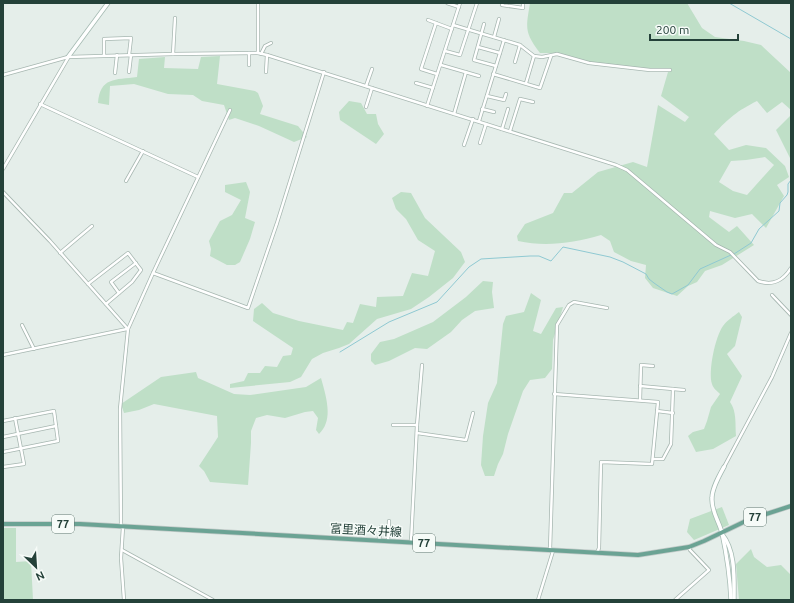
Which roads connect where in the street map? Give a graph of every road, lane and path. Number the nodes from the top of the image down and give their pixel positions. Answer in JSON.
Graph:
{"nodes":[{"id":1,"x":108,"y":3,"type":"edge"},
{"id":2,"x":258,"y":3,"type":"edge"},
{"id":3,"x":447,"y":3,"type":"edge"},
{"id":4,"x":460,"y":3,"type":"edge"},
{"id":5,"x":477,"y":3,"type":"edge"},
{"id":6,"x":503,"y":3,"type":"edge"},
{"id":7,"x":523,"y":3,"type":"edge"},
{"id":8,"x":459,"y":7,"type":"junction"},
{"id":9,"x":175,"y":18,"type":"dead end"},
{"id":10,"x":499,"y":19,"type":"dead end"},
{"id":11,"x":428,"y":20,"type":"dead end"},
{"id":12,"x":436,"y":23,"type":"junction"},
{"id":13,"x":484,"y":24,"type":"dead end"},
{"id":14,"x":453,"y":25,"type":"junction"},
{"id":15,"x":452,"y":29,"type":"junction"},
{"id":16,"x":469,"y":30,"type":"junction"},
{"id":17,"x":482,"y":34,"type":"junction"},
{"id":18,"x":494,"y":38,"type":"junction"},
{"id":19,"x":504,"y":40,"type":"junction"},
{"id":20,"x":271,"y":43,"type":"dead end"},
{"id":21,"x":520,"y":45,"type":"junction"},
{"id":22,"x":478,"y":47,"type":"junction"},
{"id":23,"x":445,"y":51,"type":"junction"},
{"id":24,"x":249,"y":53,"type":"junction"},
{"id":25,"x":173,"y":54,"type":"junction"},
{"id":26,"x":260,"y":54,"type":"junction"},
{"id":27,"x":500,"y":54,"type":"junction"},
{"id":28,"x":104,"y":55,"type":"junction"},
{"id":29,"x":117,"y":55,"type":"junction"},
{"id":30,"x":130,"y":55,"type":"junction"},
{"id":31,"x":267,"y":55,"type":"junction"},
{"id":32,"x":534,"y":56,"type":"junction"},
{"id":33,"x":551,"y":56,"type":"junction"},
{"id":34,"x":68,"y":57,"type":"junction"},
{"id":35,"x":515,"y":62,"type":"dead end"},
{"id":36,"x":249,"y":65,"type":"dead end"},
{"id":37,"x":441,"y":65,"type":"junction"},
{"id":38,"x":496,"y":66,"type":"junction"},
{"id":39,"x":372,"y":69,"type":"dead end"},
{"id":40,"x":670,"y":70,"type":"dead end"},
{"id":41,"x":129,"y":72,"type":"dead end"},
{"id":42,"x":266,"y":72,"type":"dead end"},
{"id":43,"x":324,"y":72,"type":"junction"},
{"id":44,"x":466,"y":72,"type":"junction"},
{"id":45,"x":115,"y":73,"type":"dead end"},
{"id":46,"x":3,"y":74,"type":"edge"},
{"id":47,"x":437,"y":74,"type":"junction"},
{"id":48,"x":493,"y":74,"type":"junction"},
{"id":49,"x":478,"y":76,"type":"dead end"},
{"id":50,"x":416,"y":83,"type":"dead end"},
{"id":51,"x":526,"y":84,"type":"junction"},
{"id":52,"x":366,"y":86,"type":"junction"},
{"id":53,"x":372,"y":88,"type":"junction"},
{"id":54,"x":433,"y":88,"type":"junction"},
{"id":55,"x":506,"y":94,"type":"dead end"},
{"id":56,"x":486,"y":96,"type":"junction"},
{"id":57,"x":533,"y":102,"type":"dead end"},
{"id":58,"x":40,"y":104,"type":"junction"},
{"id":59,"x":427,"y":106,"type":"junction"},
{"id":60,"x":366,"y":107,"type":"dead end"},
{"id":61,"x":482,"y":109,"type":"junction"},
{"id":62,"x":508,"y":109,"type":"dead end"},
{"id":63,"x":230,"y":110,"type":"dead end"},
{"id":64,"x":494,"y":112,"type":"dead end"},
{"id":65,"x":454,"y":114,"type":"junction"},
{"id":66,"x":473,"y":119,"type":"junction"},
{"id":67,"x":479,"y":121,"type":"junction"},
{"id":68,"x":486,"y":124,"type":"junction"},
{"id":69,"x":502,"y":129,"type":"junction"},
{"id":70,"x":510,"y":132,"type":"junction"},
{"id":71,"x":480,"y":143,"type":"dead end"},
{"id":72,"x":464,"y":145,"type":"dead end"},
{"id":73,"x":143,"y":152,"type":"junction"},
{"id":74,"x":3,"y":169,"type":"edge"},
{"id":75,"x":198,"y":177,"type":"junction"},
{"id":76,"x":126,"y":181,"type":"dead end"},
{"id":77,"x":3,"y":192,"type":"edge"},
{"id":78,"x":92,"y":226,"type":"dead end"},
{"id":79,"x":60,"y":252,"type":"junction"},
{"id":80,"x":136,"y":263,"type":"junction"},
{"id":81,"x":791,"y":268,"type":"edge"},
{"id":82,"x":153,"y":273,"type":"junction"},
{"id":83,"x":88,"y":284,"type":"junction"},
{"id":84,"x":119,"y":293,"type":"junction"},
{"id":85,"x":772,"y":295,"type":"dead end"},
{"id":86,"x":106,"y":304,"type":"junction"},
{"id":87,"x":607,"y":308,"type":"dead end"},
{"id":88,"x":791,"y":315,"type":"edge"},
{"id":89,"x":22,"y":325,"type":"dead end"},
{"id":90,"x":128,"y":329,"type":"junction"},
{"id":91,"x":791,"y":333,"type":"edge"},
{"id":92,"x":34,"y":349,"type":"junction"},
{"id":93,"x":3,"y":355,"type":"edge"},
{"id":94,"x":422,"y":365,"type":"dead end"},
{"id":95,"x":653,"y":366,"type":"dead end"},
{"id":96,"x":640,"y":386,"type":"junction"},
{"id":97,"x":673,"y":389,"type":"junction"},
{"id":98,"x":684,"y":390,"type":"dead end"},
{"id":99,"x":554,"y":394,"type":"junction"},
{"id":100,"x":640,"y":400,"type":"junction"},
{"id":101,"x":657,"y":411,"type":"junction"},
{"id":102,"x":474,"y":413,"type":"dead end"},
{"id":103,"x":673,"y":413,"type":"junction"},
{"id":104,"x":15,"y":418,"type":"junction"},
{"id":105,"x":3,"y":421,"type":"edge"},
{"id":106,"x":393,"y":425,"type":"dead end"},
{"id":107,"x":417,"y":425,"type":"junction"},
{"id":108,"x":56,"y":426,"type":"junction"},
{"id":109,"x":416,"y":433,"type":"junction"},
{"id":110,"x":18,"y":434,"type":"junction"},
{"id":111,"x":3,"y":437,"type":"edge"},
{"id":112,"x":21,"y":448,"type":"junction"},
{"id":113,"x":3,"y":452,"type":"edge"},
{"id":114,"x":653,"y":459,"type":"junction"},
{"id":115,"x":3,"y":467,"type":"edge"},
{"id":116,"x":724,"y":467,"type":"joint"},
{"id":117,"x":791,"y":506,"type":"edge"},
{"id":118,"x":389,"y":521,"type":"dead end"},
{"id":119,"x":3,"y":524,"type":"edge"},
{"id":120,"x":122,"y":527,"type":"junction"},
{"id":121,"x":389,"y":528,"type":"junction"},
{"id":122,"x":722,"y":533,"type":"junction"},
{"id":123,"x":379,"y":541,"type":"junction"},
{"id":124,"x":388,"y":541,"type":"junction"},
{"id":125,"x":411,"y":543,"type":"junction"},
{"id":126,"x":689,"y":547,"type":"junction"},
{"id":127,"x":122,"y":550,"type":"junction"},
{"id":128,"x":551,"y":551,"type":"junction"},
{"id":129,"x":597,"y":554,"type":"junction"},
{"id":130,"x":124,"y":600,"type":"edge"},
{"id":131,"x":213,"y":600,"type":"edge"},
{"id":132,"x":538,"y":600,"type":"edge"},
{"id":133,"x":675,"y":600,"type":"edge"},
{"id":134,"x":731,"y":600,"type":"edge"},
{"id":135,"x":734,"y":600,"type":"edge"}],
"edges":[{"from":1,"to":34,"type":"street"},
{"from":2,"to":26,"type":"street"},
{"from":3,"to":8,"type":"street"},
{"from":4,"to":8,"type":"street"},
{"from":5,"to":16,"type":"street"},
{"from":6,"to":7,"type":"street"},
{"from":8,"to":14,"type":"street"},
{"from":9,"to":25,"type":"street"},
{"from":10,"to":18,"type":"street"},
{"from":11,"to":12,"type":"street"},
{"from":12,"to":15,"type":"street"},
{"from":12,"to":47,"type":"street"},
{"from":13,"to":17,"type":"street"},
{"from":14,"to":15,"type":"street"},
{"from":14,"to":16,"type":"street"},
{"from":15,"to":23,"type":"street"},
{"from":16,"to":17,"type":"street"},
{"from":16,"to":23,"type":"street"},
{"from":17,"to":18,"type":"street"},
{"from":17,"to":22,"type":"street"},
{"from":18,"to":19,"type":"street"},
{"from":19,"to":21,"type":"street"},
{"from":19,"to":27,"type":"street"},
{"from":20,"to":26,"type":"street"},
{"from":21,"to":32,"type":"street"},
{"from":21,"to":35,"type":"street"},
{"from":22,"to":27,"type":"street"},
{"from":22,"to":38,"type":"street"},
{"from":23,"to":37,"type":"street"},
{"from":24,"to":25,"type":"street"},
{"from":24,"to":26,"type":"street"},
{"from":24,"to":36,"type":"street"},
{"from":25,"to":30,"type":"street"},
{"from":26,"to":31,"type":"street"},
{"from":27,"to":38,"type":"street"},
{"from":28,"to":29,"type":"street"},
{"from":28,"to":30,"type":"street"},
{"from":28,"to":34,"type":"street"},
{"from":29,"to":30,"type":"street"},
{"from":29,"to":45,"type":"street"},
{"from":30,"to":41,"type":"street"},
{"from":31,"to":42,"type":"street"},
{"from":31,"to":43,"type":"street"},
{"from":32,"to":33,"type":"street"},
{"from":32,"to":51,"type":"street"},
{"from":33,"to":40,"type":"street"},
{"from":33,"to":51,"type":"street"},
{"from":34,"to":46,"type":"street"},
{"from":34,"to":58,"type":"street"},
{"from":37,"to":44,"type":"street"},
{"from":37,"to":47,"type":"street"},
{"from":38,"to":48,"type":"street"},
{"from":39,"to":52,"type":"street"},
{"from":43,"to":52,"type":"street"},
{"from":43,"to":82,"type":"street"},
{"from":44,"to":49,"type":"street"},
{"from":44,"to":65,"type":"street"},
{"from":47,"to":54,"type":"street"},
{"from":48,"to":51,"type":"street"},
{"from":48,"to":56,"type":"street"},
{"from":50,"to":54,"type":"street"},
{"from":52,"to":53,"type":"street"},
{"from":53,"to":59,"type":"street"},
{"from":53,"to":60,"type":"street"},
{"from":54,"to":59,"type":"street"},
{"from":55,"to":56,"type":"street"},
{"from":56,"to":61,"type":"street"},
{"from":57,"to":70,"type":"street"},
{"from":58,"to":73,"type":"street"},
{"from":58,"to":74,"type":"street"},
{"from":59,"to":65,"type":"street"},
{"from":61,"to":64,"type":"street"},
{"from":61,"to":67,"type":"street"},
{"from":62,"to":69,"type":"street"},
{"from":63,"to":75,"type":"street"},
{"from":65,"to":66,"type":"street"},
{"from":66,"to":67,"type":"street"},
{"from":66,"to":72,"type":"street"},
{"from":67,"to":68,"type":"street"},
{"from":68,"to":69,"type":"street"},
{"from":68,"to":71,"type":"street"},
{"from":69,"to":70,"type":"street"},
{"from":70,"to":81,"type":"street"},
{"from":73,"to":75,"type":"street"},
{"from":73,"to":76,"type":"street"},
{"from":75,"to":82,"type":"street"},
{"from":77,"to":79,"type":"street"},
{"from":78,"to":79,"type":"street"},
{"from":79,"to":83,"type":"street"},
{"from":80,"to":83,"type":"street"},
{"from":80,"to":84,"type":"street"},
{"from":80,"to":84,"type":"street"},
{"from":82,"to":90,"type":"street"},
{"from":83,"to":86,"type":"street"},
{"from":84,"to":86,"type":"street"},
{"from":85,"to":88,"type":"street"},
{"from":86,"to":90,"type":"street"},
{"from":87,"to":99,"type":"street"},
{"from":89,"to":92,"type":"street"},
{"from":90,"to":92,"type":"street"},
{"from":90,"to":120,"type":"street"},
{"from":91,"to":116,"type":"street"},
{"from":92,"to":93,"type":"street"},
{"from":94,"to":107,"type":"street"},
{"from":95,"to":96,"type":"street"},
{"from":96,"to":97,"type":"street"},
{"from":96,"to":100,"type":"street"},
{"from":97,"to":98,"type":"street"},
{"from":97,"to":103,"type":"street"},
{"from":99,"to":100,"type":"street"},
{"from":99,"to":128,"type":"street"},
{"from":100,"to":101,"type":"street"},
{"from":101,"to":103,"type":"street"},
{"from":101,"to":114,"type":"street"},
{"from":102,"to":109,"type":"street"},
{"from":103,"to":114,"type":"street"},
{"from":104,"to":105,"type":"street"},
{"from":104,"to":108,"type":"street"},
{"from":104,"to":110,"type":"street"},
{"from":106,"to":107,"type":"street"},
{"from":107,"to":109,"type":"street"},
{"from":108,"to":110,"type":"street"},
{"from":108,"to":112,"type":"street"},
{"from":109,"to":125,"type":"street"},
{"from":110,"to":111,"type":"street"},
{"from":110,"to":112,"type":"street"},
{"from":112,"to":113,"type":"street"},
{"from":112,"to":115,"type":"street"},
{"from":114,"to":129,"type":"street"},
{"from":116,"to":122,"type":"street"},
{"from":117,"to":122,"type":"main road","name":"富里酒々井線","number":"77"},
{"from":118,"to":121,"type":"street"},
{"from":119,"to":120,"type":"main road","name":"富里酒々井線","number":"77"},
{"from":120,"to":123,"type":"main road","name":"富里酒々井線","number":"77"},
{"from":120,"to":127,"type":"street"},
{"from":121,"to":123,"type":"street"},
{"from":121,"to":124,"type":"street"},
{"from":122,"to":126,"type":"main road","name":"富里酒々井線","number":"77"},
{"from":122,"to":134,"type":"street"},
{"from":122,"to":135,"type":"street"},
{"from":123,"to":124,"type":"main road","name":"富里酒々井線","number":"77"},
{"from":124,"to":125,"type":"main road","name":"富里酒々井線","number":"77"},
{"from":125,"to":128,"type":"main road","name":"富里酒々井線","number":"77"},
{"from":126,"to":129,"type":"main road","name":"富里酒々井線","number":"77"},
{"from":126,"to":133,"type":"street"},
{"from":127,"to":130,"type":"street"},
{"from":127,"to":131,"type":"street"},
{"from":128,"to":129,"type":"main road","name":"富里酒々井線","number":"77"},
{"from":128,"to":132,"type":"street"}]}
